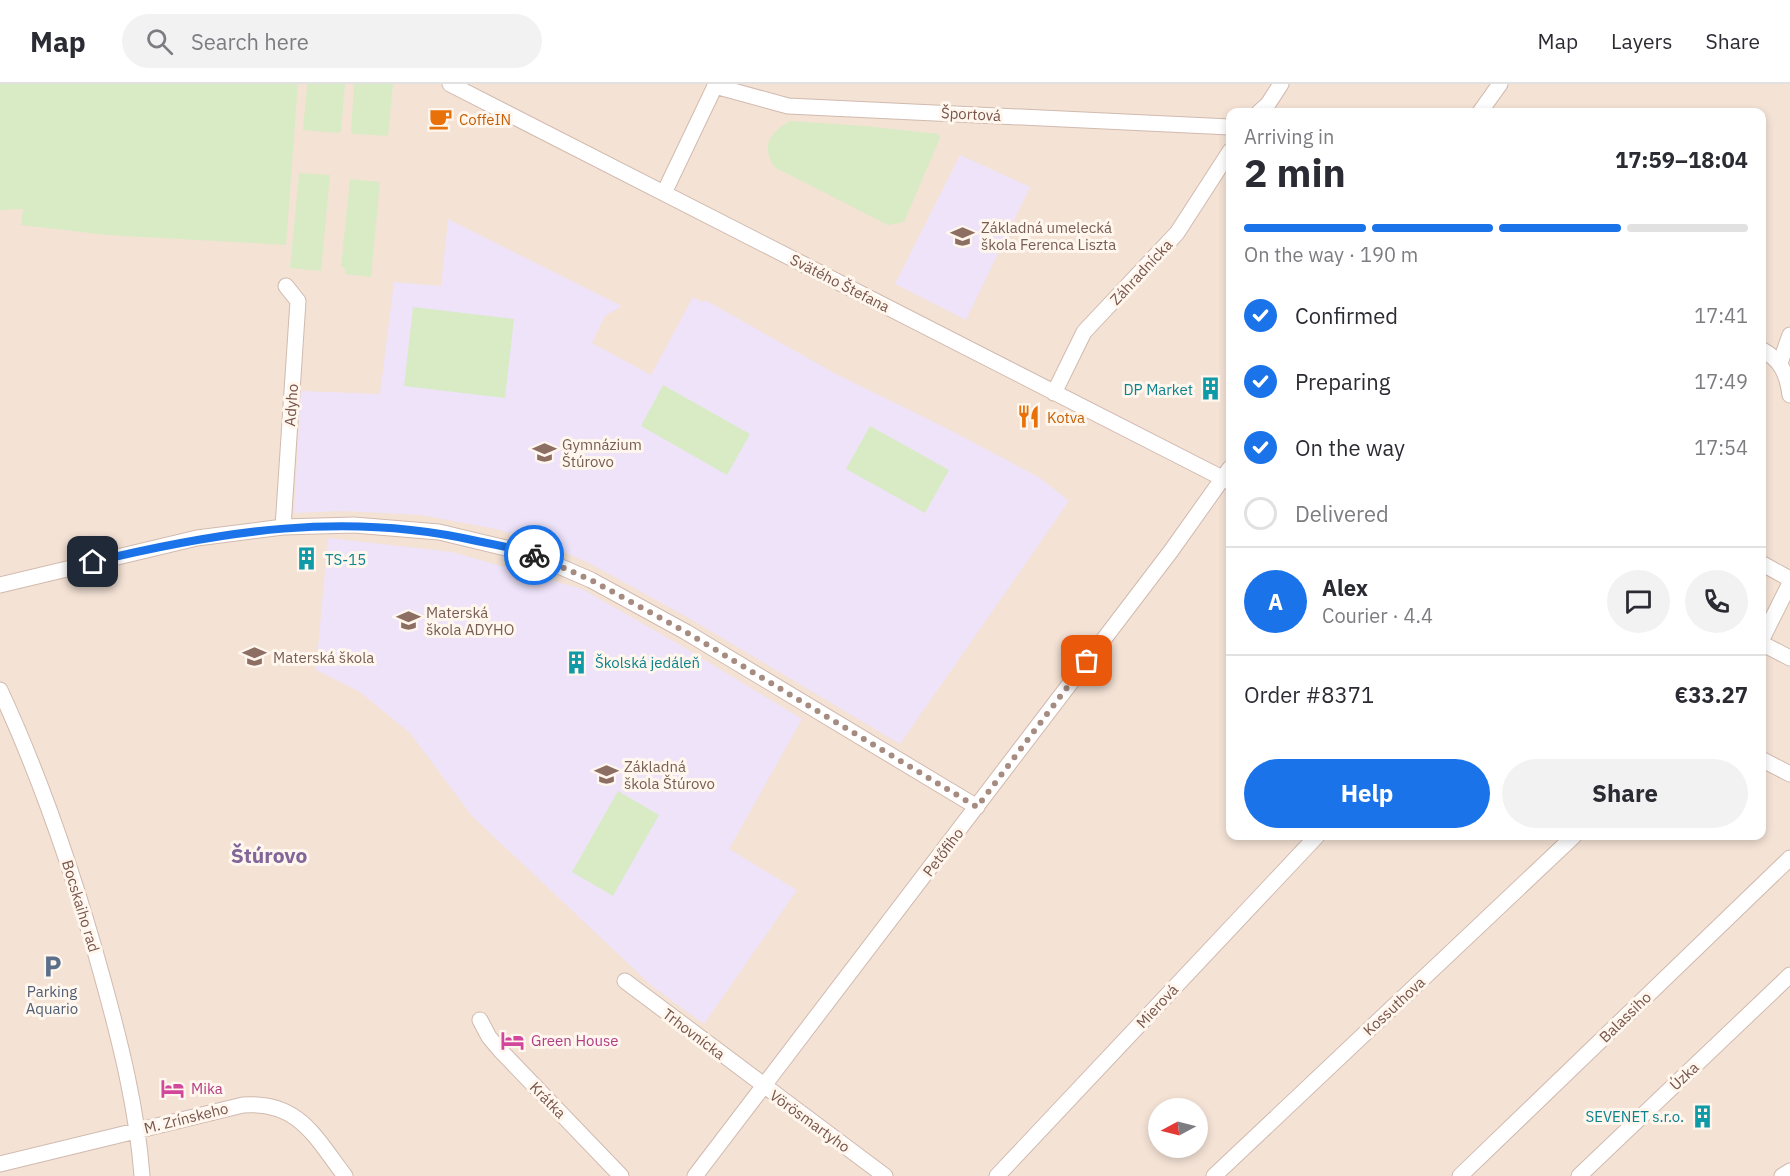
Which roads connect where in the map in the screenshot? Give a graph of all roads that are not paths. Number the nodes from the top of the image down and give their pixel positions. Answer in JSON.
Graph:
{"nodes":[{"id":1,"x":450,"y":84,"type":"edge"},
{"id":2,"x":1281,"y":84,"type":"edge"},
{"id":3,"x":1500,"y":84,"type":"edge"},
{"id":4,"x":715,"y":85,"type":"edge"},
{"id":5,"x":1264,"y":108,"type":"edge"},
{"id":6,"x":1483,"y":108,"type":"edge"},
{"id":7,"x":1226,"y":127,"type":"edge"},
{"id":8,"x":1226,"y":157,"type":"edge"},
{"id":9,"x":664,"y":193,"type":"junction"},
{"id":10,"x":286,"y":286,"type":"dead end"},
{"id":11,"x":1790,"y":335,"type":"edge"},
{"id":12,"x":1766,"y":353,"type":"edge"},
{"id":13,"x":1780,"y":363,"type":"junction"},
{"id":14,"x":1054,"y":393,"type":"junction"},
{"id":15,"x":1790,"y":395,"type":"edge"},
{"id":16,"x":1226,"y":475,"type":"edge"},
{"id":17,"x":1226,"y":479,"type":"edge"},
{"id":18,"x":283,"y":527,"type":"junction"},
{"id":19,"x":1766,"y":566,"type":"edge"},
{"id":20,"x":1790,"y":581,"type":"edge"},
{"id":21,"x":0,"y":585,"type":"edge"},
{"id":22,"x":1766,"y":631,"type":"edge"},
{"id":23,"x":1766,"y":645,"type":"edge"},
{"id":24,"x":1790,"y":658,"type":"edge"},
{"id":25,"x":0,"y":690,"type":"edge"},
{"id":26,"x":1766,"y":762,"type":"edge"},
{"id":27,"x":1790,"y":774,"type":"edge"},
{"id":28,"x":977,"y":807,"type":"junction"},
{"id":29,"x":1313,"y":840,"type":"edge"},
{"id":30,"x":1570,"y":840,"type":"edge"},
{"id":31,"x":1790,"y":858,"type":"edge"},
{"id":32,"x":1790,"y":975,"type":"edge"},
{"id":33,"x":625,"y":981,"type":"dead end"},
{"id":34,"x":480,"y":1020,"type":"dead end"},
{"id":35,"x":764,"y":1088,"type":"junction"},
{"id":36,"x":138,"y":1130,"type":"junction"},
{"id":37,"x":0,"y":1164,"type":"edge"},
{"id":38,"x":1790,"y":1171,"type":"edge"},
{"id":39,"x":144,"y":1175,"type":"edge"},
{"id":40,"x":345,"y":1176,"type":"edge"},
{"id":41,"x":621,"y":1176,"type":"edge"},
{"id":42,"x":695,"y":1176,"type":"edge"},
{"id":43,"x":885,"y":1176,"type":"edge"},
{"id":44,"x":998,"y":1176,"type":"edge"},
{"id":45,"x":1214,"y":1176,"type":"edge"},
{"id":46,"x":1460,"y":1176,"type":"edge"},
{"id":47,"x":1578,"y":1176,"type":"edge"},
{"id":48,"x":1782,"y":1176,"type":"edge"}],
"edges":[{"from":1,"to":9,"type":"street","name":"Svätého Štefana"},
{"from":2,"to":5,"type":"street"},
{"from":3,"to":6,"type":"street"},
{"from":4,"to":7,"type":"street","name":"Športová"},
{"from":4,"to":9,"type":"street"},
{"from":8,"to":14,"type":"street","name":"Záhradnícka"},
{"from":9,"to":14,"type":"street","name":"Svätého Štefana"},
{"from":10,"to":18,"type":"street","name":"Adyho"},
{"from":11,"to":13,"type":"street"},
{"from":12,"to":13,"type":"street"},
{"from":13,"to":15,"type":"street"},
{"from":14,"to":16,"type":"street","name":"Svätého Štefana"},
{"from":17,"to":28,"type":"street","name":"Petőfiho"},
{"from":18,"to":21,"type":"street"},
{"from":18,"to":28,"type":"street"},
{"from":19,"to":20,"type":"street"},
{"from":20,"to":22,"type":"street"},
{"from":23,"to":24,"type":"street"},
{"from":25,"to":36,"type":"street","name":"Bocskaiho rad"},
{"from":26,"to":27,"type":"street"},
{"from":28,"to":35,"type":"street","name":"Petőfiho"},
{"from":29,"to":44,"type":"street","name":"Mierová"},
{"from":30,"to":45,"type":"street","name":"Kossuthova"},
{"from":31,"to":46,"type":"street","name":"Balassiho"},
{"from":32,"to":47,"type":"street","name":"Úzka"},
{"from":33,"to":35,"type":"street","name":"Trhovnícka"},
{"from":34,"to":41,"type":"street","name":"Krátka"},
{"from":35,"to":42,"type":"street","name":"Petőfiho"},
{"from":35,"to":43,"type":"street","name":"Vörösmartyho"},
{"from":36,"to":37,"type":"street","name":"M. Zrínskeho"},
{"from":36,"to":39,"type":"street","name":"Bocskaiho rad"},
{"from":36,"to":40,"type":"street","name":"M. Zrínskeho"},
{"from":38,"to":48,"type":"street"}]}
